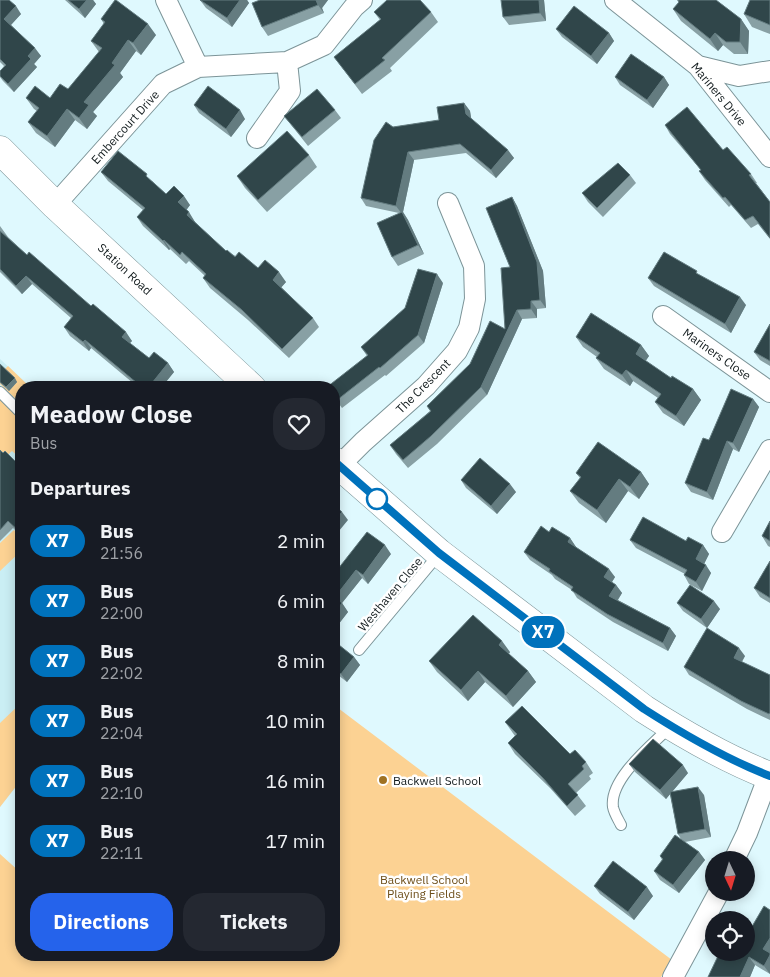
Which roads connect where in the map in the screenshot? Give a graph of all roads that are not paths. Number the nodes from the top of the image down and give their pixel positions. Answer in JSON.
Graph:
{"nodes":[{"id":1,"x":166,"y":0,"type":"edge"},
{"id":2,"x":362,"y":0,"type":"edge"},
{"id":3,"x":615,"y":0,"type":"edge"},
{"id":4,"x":287,"y":62,"type":"junction"},
{"id":5,"x":698,"y":66,"type":"junction"},
{"id":6,"x":198,"y":67,"type":"junction"},
{"id":7,"x":770,"y":72,"type":"edge"},
{"id":8,"x":257,"y":138,"type":"dead end"},
{"id":9,"x":0,"y":150,"type":"edge"},
{"id":10,"x":770,"y":158,"type":"edge"},
{"id":11,"x":448,"y":203,"type":"dead end"},
{"id":12,"x":55,"y":205,"type":"junction"},
{"id":13,"x":663,"y":316,"type":"dead end"},
{"id":14,"x":244,"y":381,"type":"edge"},
{"id":15,"x":0,"y":392,"type":"edge"},
{"id":16,"x":770,"y":392,"type":"edge"},
{"id":17,"x":15,"y":407,"type":"edge"},
{"id":18,"x":770,"y":450,"type":"edge"},
{"id":19,"x":340,"y":461,"type":"edge"},
{"id":20,"x":340,"y":467,"type":"edge"},
{"id":21,"x":722,"y":532,"type":"dead end"},
{"id":22,"x":439,"y":553,"type":"junction"},
{"id":23,"x":359,"y":650,"type":"dead end"},
{"id":24,"x":670,"y":726,"type":"junction"},
{"id":25,"x":769,"y":776,"type":"edge"},
{"id":26,"x":621,"y":825,"type":"dead end"},
{"id":27,"x":738,"y":851,"type":"edge"},
{"id":28,"x":714,"y":901,"type":"edge"},
{"id":29,"x":673,"y":977,"type":"edge"}],
"edges":[{"from":1,"to":6,"type":"street"},
{"from":2,"to":4,"type":"street","name":"Embercourt Drive"},
{"from":3,"to":5,"type":"street","name":"Mariners Drive"},
{"from":4,"to":6,"type":"street","name":"Embercourt Drive"},
{"from":4,"to":8,"type":"street"},
{"from":5,"to":7,"type":"street"},
{"from":5,"to":10,"type":"street","name":"Mariners Drive"},
{"from":6,"to":12,"type":"street","name":"Embercourt Drive"},
{"from":9,"to":12,"type":"street","name":"Station Road"},
{"from":11,"to":19,"type":"street","name":"The Crescent"},
{"from":12,"to":14,"type":"street","name":"Station Road"},
{"from":13,"to":16,"type":"street","name":"Mariners Close"},
{"from":15,"to":17,"type":"lane"},
{"from":18,"to":21,"type":"street"},
{"from":20,"to":22,"type":"street"},
{"from":22,"to":23,"type":"lane","name":"Westhaven Close"},
{"from":22,"to":24,"type":"street"},
{"from":24,"to":25,"type":"street"},
{"from":24,"to":26,"type":"lane"},
{"from":25,"to":27,"type":"street"},
{"from":28,"to":29,"type":"street"}]}
